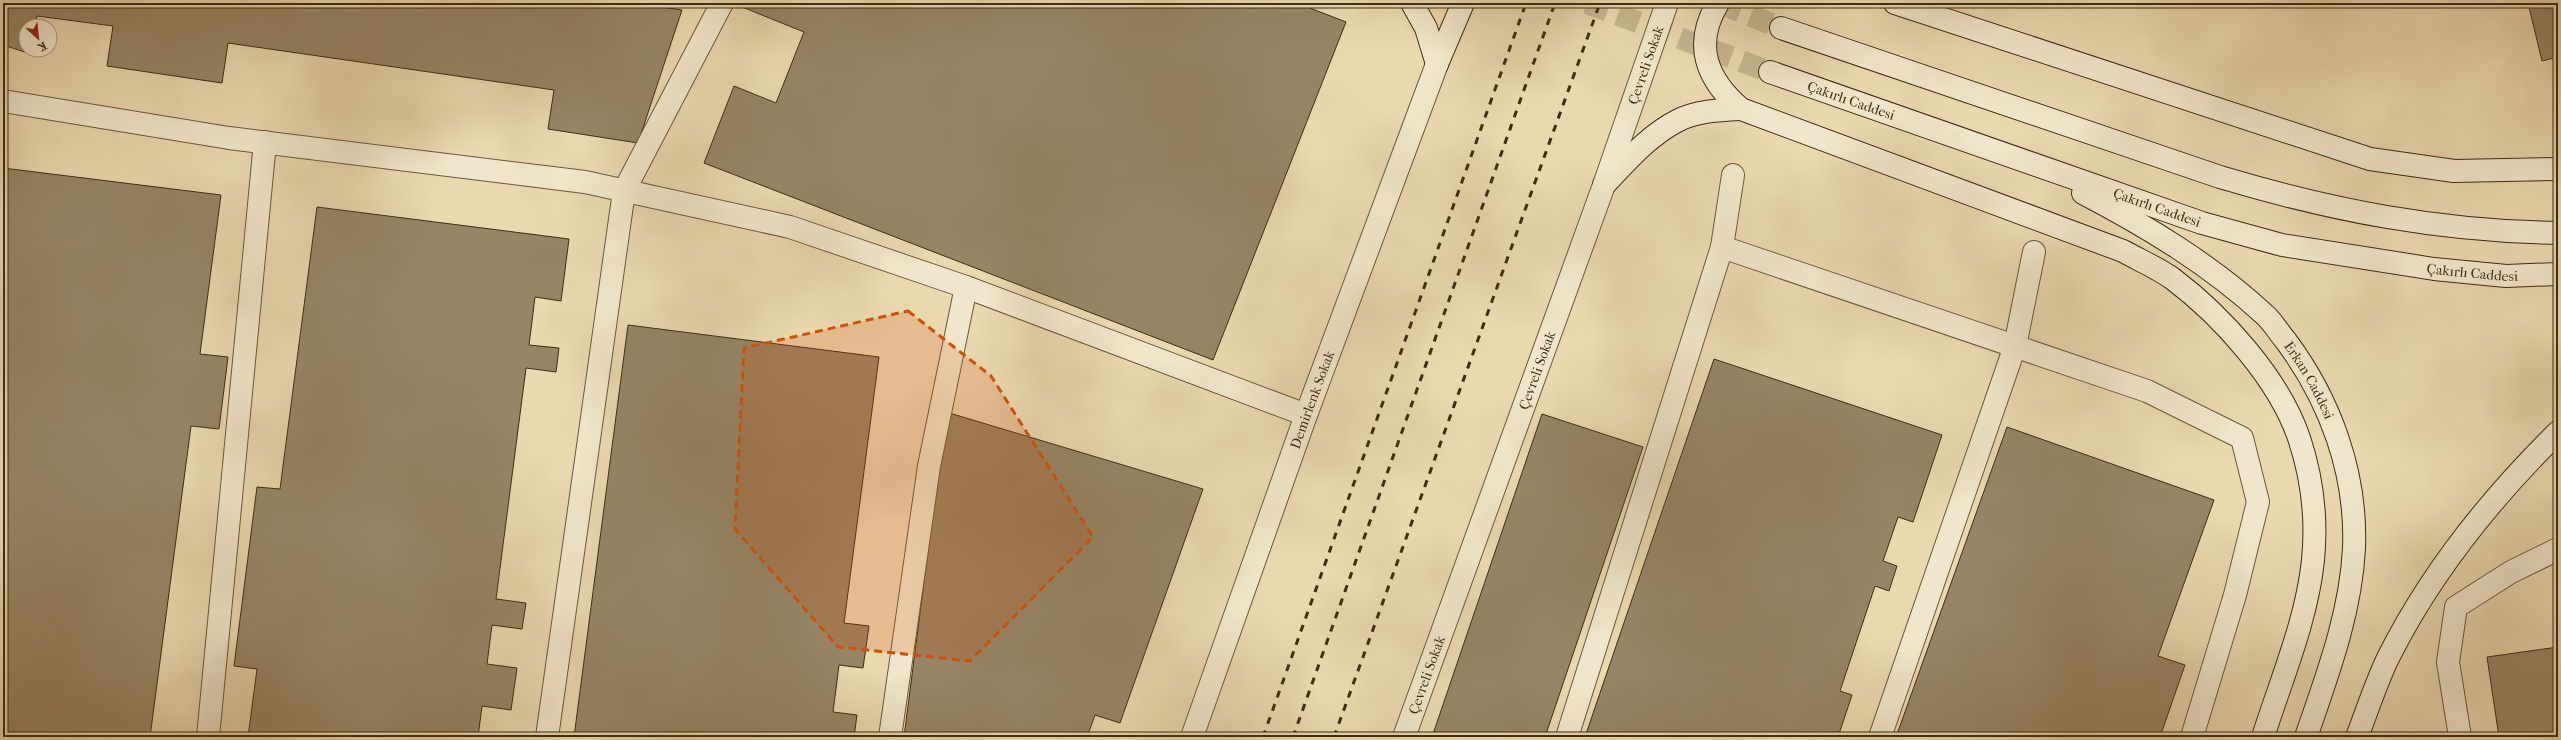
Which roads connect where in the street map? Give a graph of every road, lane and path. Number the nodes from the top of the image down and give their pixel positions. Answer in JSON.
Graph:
{"nodes":[{"id":1,"x":722,"y":3,"type":"edge"},
{"id":2,"x":1412,"y":3,"type":"edge"},
{"id":3,"x":1463,"y":3,"type":"edge"},
{"id":4,"x":1667,"y":3,"type":"edge"},
{"id":5,"x":1718,"y":3,"type":"edge"},
{"id":6,"x":1895,"y":3,"type":"edge"},
{"id":7,"x":1782,"y":28,"type":"tunnel mouth"},
{"id":8,"x":1437,"y":64,"type":"junction"},
{"id":9,"x":1770,"y":72,"type":"tunnel mouth"},
{"id":10,"x":3,"y":101,"type":"edge"},
{"id":11,"x":1740,"y":109,"type":"junction"},
{"id":12,"x":265,"y":142,"type":"junction"},
{"id":13,"x":2019,"y":158,"type":"junction"},
{"id":14,"x":2558,"y":169,"type":"edge"},
{"id":15,"x":1733,"y":175,"type":"dead end"},
{"id":16,"x":1604,"y":185,"type":"junction"},
{"id":17,"x":624,"y":191,"type":"junction"},
{"id":18,"x":2558,"y":233,"type":"edge"},
{"id":19,"x":1722,"y":247,"type":"junction"},
{"id":20,"x":2034,"y":252,"type":"dead end"},
{"id":21,"x":2558,"y":274,"type":"edge"},
{"id":22,"x":966,"y":287,"type":"junction"},
{"id":23,"x":2015,"y":346,"type":"junction"},
{"id":24,"x":1306,"y":415,"type":"junction"},
{"id":25,"x":2558,"y":432,"type":"edge"},
{"id":26,"x":2558,"y":549,"type":"edge"},
{"id":27,"x":208,"y":737,"type":"edge"},
{"id":28,"x":547,"y":737,"type":"edge"},
{"id":29,"x":890,"y":737,"type":"edge"},
{"id":30,"x":1192,"y":737,"type":"edge"},
{"id":31,"x":1404,"y":737,"type":"edge"},
{"id":32,"x":1567,"y":737,"type":"edge"},
{"id":33,"x":1880,"y":737,"type":"edge"},
{"id":34,"x":2192,"y":737,"type":"edge"},
{"id":35,"x":2263,"y":737,"type":"edge"},
{"id":36,"x":2306,"y":737,"type":"edge"},
{"id":37,"x":2357,"y":737,"type":"edge"},
{"id":38,"x":2460,"y":737,"type":"edge"}],
"edges":[{"from":1,"to":17,"type":"street"},
{"from":2,"to":8,"type":"street"},
{"from":3,"to":8,"type":"street","name":"Demirlenk Sokak"},
{"from":4,"to":16,"type":"street","name":"Çevreli Sokak"},
{"from":5,"to":11,"type":"street"},
{"from":6,"to":14,"type":"street"},
{"from":7,"to":18,"type":"street"},
{"from":8,"to":24,"type":"street","name":"Demirlenk Sokak"},
{"from":9,"to":13,"type":"street","name":"Çakırlı Caddesi"},
{"from":10,"to":12,"type":"street"},
{"from":11,"to":16,"type":"street"},
{"from":11,"to":35,"type":"street"},
{"from":12,"to":17,"type":"street"},
{"from":12,"to":27,"type":"street"},
{"from":13,"to":21,"type":"street","name":"Çakırlı Caddesi"},
{"from":13,"to":36,"type":"street","name":"Erkan Caddesi"},
{"from":15,"to":19,"type":"street"},
{"from":16,"to":31,"type":"street","name":"Çevreli Sokak"},
{"from":17,"to":22,"type":"street"},
{"from":17,"to":28,"type":"street"},
{"from":19,"to":23,"type":"street"},
{"from":19,"to":32,"type":"street"},
{"from":20,"to":23,"type":"street"},
{"from":22,"to":24,"type":"street"},
{"from":22,"to":29,"type":"street"},
{"from":23,"to":33,"type":"street"},
{"from":23,"to":34,"type":"street"},
{"from":24,"to":30,"type":"street","name":"Demirlenk Sokak"},
{"from":25,"to":37,"type":"street"},
{"from":26,"to":38,"type":"street"}]}
